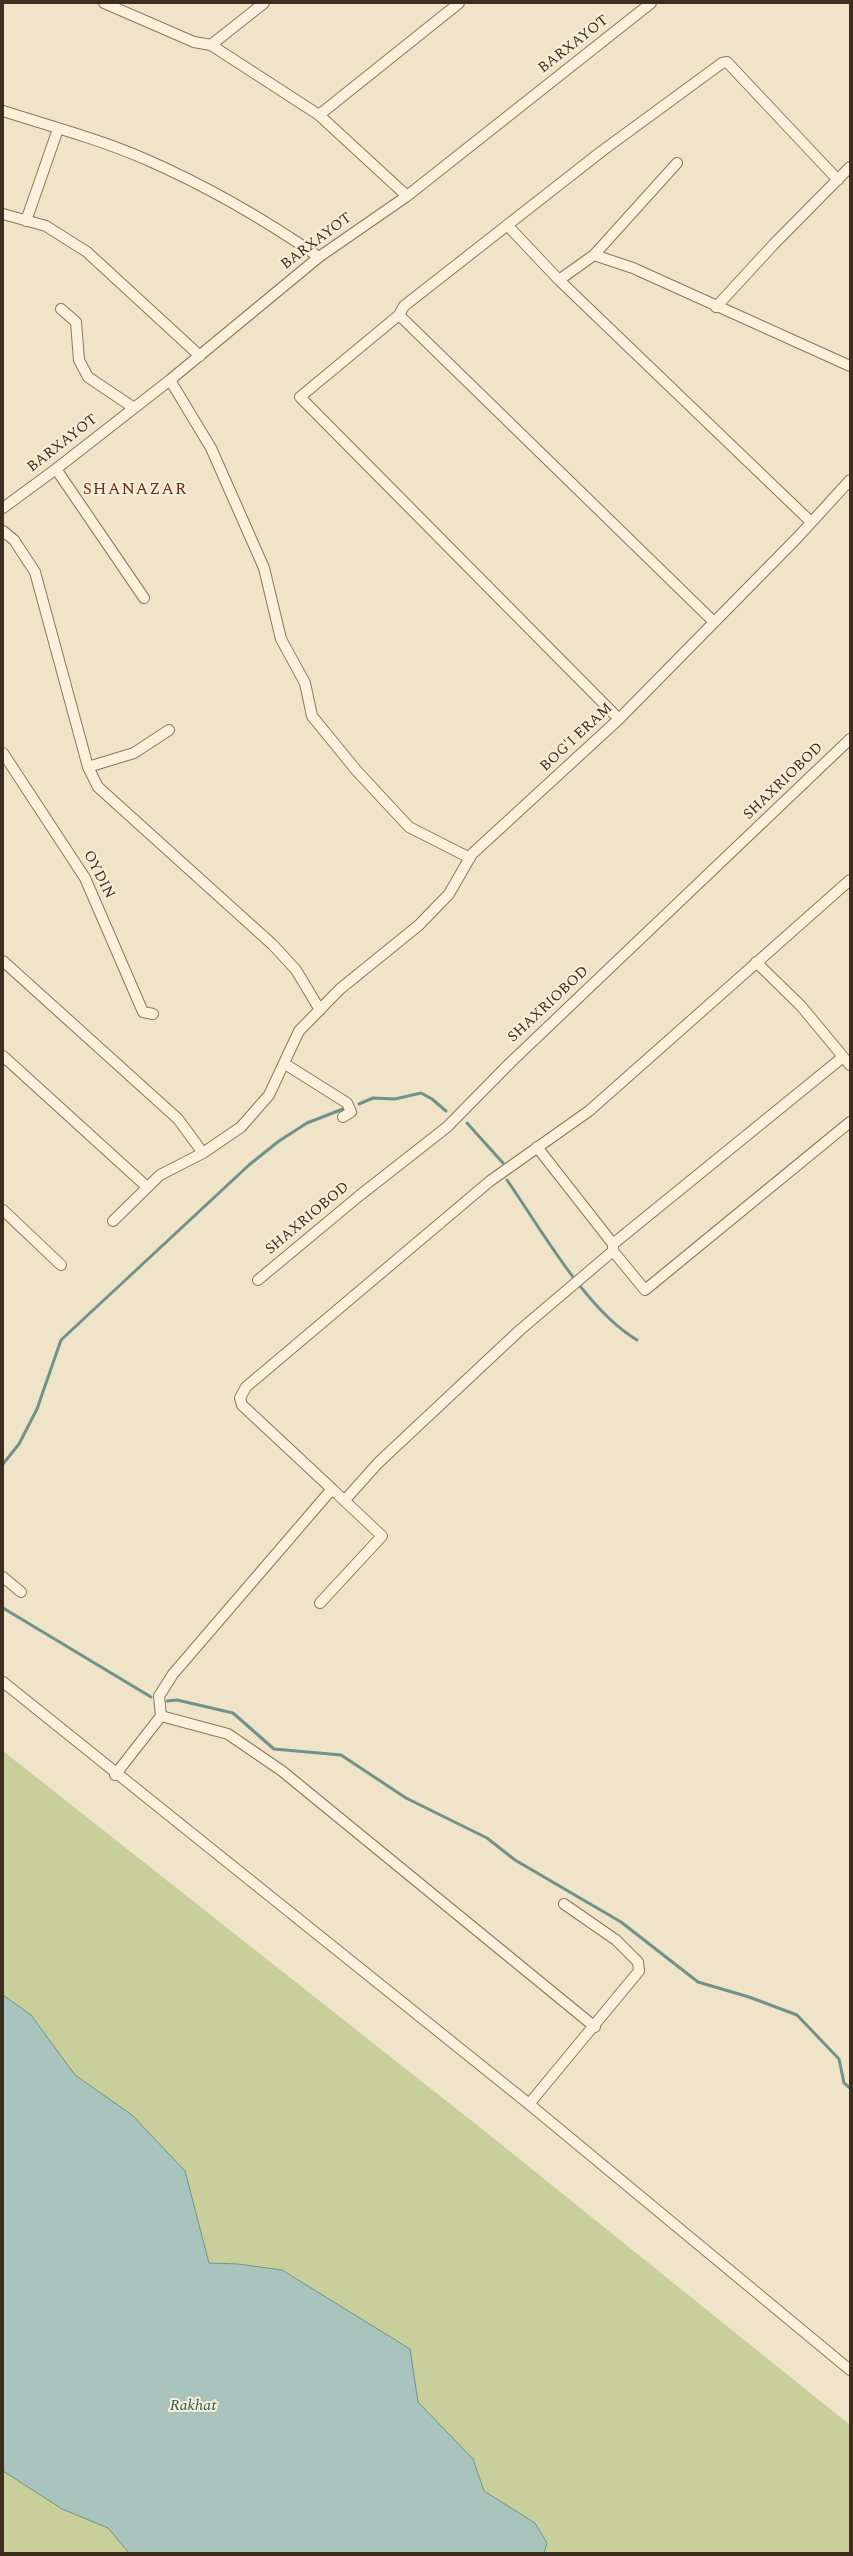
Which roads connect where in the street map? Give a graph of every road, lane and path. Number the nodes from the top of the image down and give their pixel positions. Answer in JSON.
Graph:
{"nodes":[{"id":1,"x":104,"y":3,"type":"edge"},
{"id":2,"x":264,"y":3,"type":"edge"},
{"id":3,"x":459,"y":3,"type":"edge"},
{"id":4,"x":651,"y":3,"type":"edge"},
{"id":5,"x":211,"y":45,"type":"junction"},
{"id":6,"x":3,"y":111,"type":"edge"},
{"id":7,"x":319,"y":114,"type":"junction"},
{"id":8,"x":58,"y":129,"type":"junction"},
{"id":9,"x":677,"y":163,"type":"dead end"},
{"id":10,"x":850,"y":167,"type":"edge"},
{"id":11,"x":838,"y":180,"type":"junction"},
{"id":12,"x":407,"y":196,"type":"junction"},
{"id":13,"x":3,"y":214,"type":"edge"},
{"id":14,"x":26,"y":221,"type":"junction"},
{"id":15,"x":507,"y":225,"type":"junction"},
{"id":16,"x":594,"y":255,"type":"junction"},
{"id":17,"x":319,"y":257,"type":"junction"},
{"id":18,"x":559,"y":280,"type":"junction"},
{"id":19,"x":716,"y":307,"type":"junction"},
{"id":20,"x":61,"y":309,"type":"dead end"},
{"id":21,"x":399,"y":315,"type":"junction"},
{"id":22,"x":200,"y":356,"type":"junction"},
{"id":23,"x":850,"y":366,"type":"edge"},
{"id":24,"x":170,"y":380,"type":"junction"},
{"id":25,"x":134,"y":408,"type":"junction"},
{"id":26,"x":56,"y":469,"type":"junction"},
{"id":27,"x":850,"y":480,"type":"edge"},
{"id":28,"x":3,"y":508,"type":"edge"},
{"id":29,"x":811,"y":522,"type":"junction"},
{"id":30,"x":3,"y":531,"type":"edge"},
{"id":31,"x":144,"y":598,"type":"dead end"},
{"id":32,"x":714,"y":622,"type":"junction"},
{"id":33,"x":620,"y":719,"type":"junction"},
{"id":34,"x":169,"y":730,"type":"dead end"},
{"id":35,"x":850,"y":739,"type":"edge"},
{"id":36,"x":3,"y":753,"type":"edge"},
{"id":37,"x":88,"y":767,"type":"junction"},
{"id":38,"x":470,"y":858,"type":"junction"},
{"id":39,"x":850,"y":880,"type":"edge"},
{"id":40,"x":3,"y":960,"type":"edge"},
{"id":41,"x":756,"y":962,"type":"junction"},
{"id":42,"x":320,"y":1010,"type":"junction"},
{"id":43,"x":153,"y":1014,"type":"dead end"},
{"id":44,"x":3,"y":1056,"type":"edge"},
{"id":45,"x":843,"y":1057,"type":"junction"},
{"id":46,"x":284,"y":1064,"type":"junction"},
{"id":47,"x":850,"y":1065,"type":"edge"},
{"id":48,"x":343,"y":1117,"type":"dead end"},
{"id":49,"x":850,"y":1122,"type":"edge"},
{"id":50,"x":537,"y":1147,"type":"junction"},
{"id":51,"x":203,"y":1153,"type":"junction"},
{"id":52,"x":146,"y":1186,"type":"junction"},
{"id":53,"x":3,"y":1210,"type":"edge"},
{"id":54,"x":113,"y":1221,"type":"dead end"},
{"id":55,"x":613,"y":1247,"type":"junction"},
{"id":56,"x":61,"y":1265,"type":"dead end"},
{"id":57,"x":258,"y":1280,"type":"dead end"},
{"id":58,"x":332,"y":1489,"type":"junction"},
{"id":59,"x":345,"y":1500,"type":"junction"},
{"id":60,"x":3,"y":1577,"type":"edge"},
{"id":61,"x":21,"y":1592,"type":"dead end"},
{"id":62,"x":320,"y":1603,"type":"dead end"},
{"id":63,"x":3,"y":1682,"type":"edge"},
{"id":64,"x":161,"y":1716,"type":"junction"},
{"id":65,"x":115,"y":1775,"type":"junction"},
{"id":66,"x":564,"y":1904,"type":"dead end"},
{"id":67,"x":595,"y":2027,"type":"junction"},
{"id":68,"x":529,"y":2104,"type":"junction"},
{"id":69,"x":850,"y":2370,"type":"edge"}],
"edges":[{"from":1,"to":5,"type":"street"},
{"from":2,"to":5,"type":"street"},
{"from":3,"to":7,"type":"street"},
{"from":4,"to":12,"type":"street","name":"BARXAYOT"},
{"from":5,"to":7,"type":"street"},
{"from":6,"to":8,"type":"street"},
{"from":7,"to":12,"type":"street"},
{"from":8,"to":14,"type":"street"},
{"from":8,"to":17,"type":"street"},
{"from":9,"to":16,"type":"street"},
{"from":10,"to":11,"type":"street"},
{"from":11,"to":15,"type":"street"},
{"from":11,"to":19,"type":"street"},
{"from":12,"to":17,"type":"street","name":"BARXAYOT"},
{"from":13,"to":14,"type":"street"},
{"from":14,"to":22,"type":"street"},
{"from":15,"to":18,"type":"street"},
{"from":15,"to":21,"type":"street"},
{"from":16,"to":18,"type":"street"},
{"from":16,"to":19,"type":"street"},
{"from":17,"to":22,"type":"street","name":"BARXAYOT"},
{"from":18,"to":29,"type":"street"},
{"from":19,"to":23,"type":"street"},
{"from":20,"to":25,"type":"street"},
{"from":21,"to":32,"type":"street"},
{"from":21,"to":33,"type":"street"},
{"from":22,"to":24,"type":"street","name":"BARXAYOT"},
{"from":24,"to":25,"type":"street","name":"BARXAYOT"},
{"from":24,"to":38,"type":"street"},
{"from":25,"to":26,"type":"street","name":"BARXAYOT"},
{"from":26,"to":28,"type":"street","name":"BARXAYOT"},
{"from":26,"to":31,"type":"street"},
{"from":27,"to":29,"type":"street","name":"BOG'I ERAM"},
{"from":29,"to":32,"type":"street","name":"BOG'I ERAM"},
{"from":30,"to":37,"type":"street"},
{"from":32,"to":33,"type":"street","name":"BOG'I ERAM"},
{"from":33,"to":38,"type":"street","name":"BOG'I ERAM"},
{"from":34,"to":37,"type":"street"},
{"from":35,"to":57,"type":"street","name":"SHAXRIOBOD"},
{"from":36,"to":43,"type":"street","name":"OYDIN"},
{"from":37,"to":42,"type":"street"},
{"from":38,"to":42,"type":"street","name":"BOG'I ERAM"},
{"from":39,"to":41,"type":"street"},
{"from":40,"to":51,"type":"street"},
{"from":41,"to":45,"type":"street"},
{"from":41,"to":50,"type":"street"},
{"from":42,"to":46,"type":"street","name":"BOG'I ERAM"},
{"from":44,"to":52,"type":"street"},
{"from":45,"to":47,"type":"street"},
{"from":45,"to":55,"type":"street"},
{"from":46,"to":48,"type":"street"},
{"from":46,"to":51,"type":"street","name":"BOG'I ERAM"},
{"from":49,"to":55,"type":"street"},
{"from":50,"to":55,"type":"street"},
{"from":50,"to":58,"type":"street"},
{"from":51,"to":52,"type":"street","name":"BOG'I ERAM"},
{"from":52,"to":54,"type":"street","name":"BOG'I ERAM"},
{"from":53,"to":56,"type":"street"},
{"from":55,"to":59,"type":"street"},
{"from":58,"to":59,"type":"street"},
{"from":58,"to":64,"type":"street"},
{"from":59,"to":62,"type":"street"},
{"from":60,"to":61,"type":"street"},
{"from":63,"to":65,"type":"street"},
{"from":64,"to":65,"type":"street"},
{"from":64,"to":67,"type":"street"},
{"from":65,"to":68,"type":"street"},
{"from":66,"to":67,"type":"street"},
{"from":67,"to":68,"type":"street"},
{"from":68,"to":69,"type":"street"}]}
